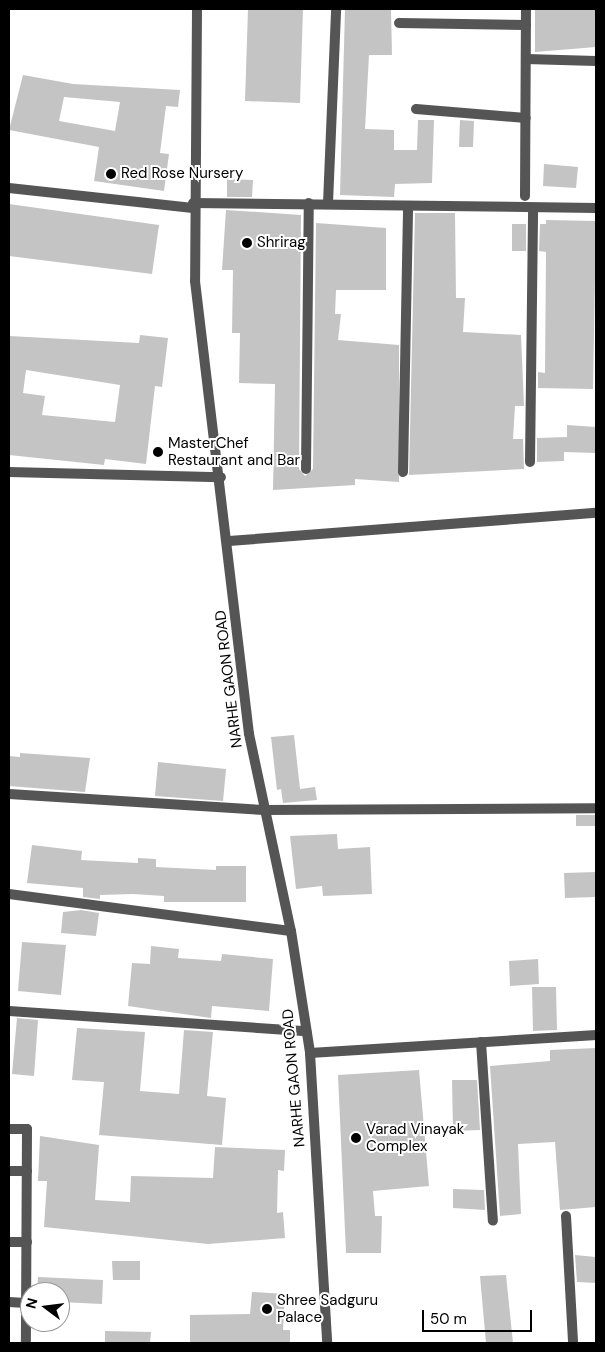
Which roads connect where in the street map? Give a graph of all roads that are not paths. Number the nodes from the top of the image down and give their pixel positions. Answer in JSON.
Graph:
{"nodes":[{"id":1,"x":196,"y":9,"type":"edge"},
{"id":2,"x":336,"y":9,"type":"edge"},
{"id":3,"x":526,"y":9,"type":"edge"},
{"id":4,"x":399,"y":23,"type":"dead end"},
{"id":5,"x":526,"y":25,"type":"junction"},
{"id":6,"x":526,"y":59,"type":"junction"},
{"id":7,"x":596,"y":61,"type":"edge"},
{"id":8,"x":416,"y":109,"type":"dead end"},
{"id":9,"x":526,"y":118,"type":"junction"},
{"id":10,"x":9,"y":188,"type":"edge"},
{"id":11,"x":525,"y":196,"type":"dead end"},
{"id":12,"x":309,"y":203,"type":"junction"},
{"id":13,"x":328,"y":203,"type":"junction"},
{"id":14,"x":193,"y":206,"type":"junction"},
{"id":15,"x":408,"y":206,"type":"junction"},
{"id":16,"x":596,"y":208,"type":"edge"},
{"id":17,"x":533,"y":210,"type":"junction"},
{"id":18,"x":530,"y":462,"type":"dead end"},
{"id":19,"x":306,"y":469,"type":"dead end"},
{"id":20,"x":9,"y":472,"type":"edge"},
{"id":21,"x":403,"y":472,"type":"dead end"},
{"id":22,"x":222,"y":477,"type":"junction"},
{"id":23,"x":596,"y":513,"type":"edge"},
{"id":24,"x":229,"y":541,"type":"junction"},
{"id":25,"x":9,"y":794,"type":"edge"},
{"id":26,"x":596,"y":808,"type":"edge"},
{"id":27,"x":264,"y":810,"type":"junction"},
{"id":28,"x":9,"y":894,"type":"edge"},
{"id":29,"x":291,"y":931,"type":"junction"},
{"id":30,"x":9,"y":1011,"type":"edge"},
{"id":31,"x":306,"y":1031,"type":"junction"},
{"id":32,"x":596,"y":1035,"type":"edge"},
{"id":33,"x":481,"y":1042,"type":"junction"},
{"id":34,"x":310,"y":1053,"type":"junction"},
{"id":35,"x":9,"y":1129,"type":"edge"},
{"id":36,"x":9,"y":1171,"type":"edge"},
{"id":37,"x":27,"y":1171,"type":"junction"},
{"id":38,"x":566,"y":1216,"type":"dead end"},
{"id":39,"x":493,"y":1221,"type":"dead end"},
{"id":40,"x":9,"y":1242,"type":"edge"},
{"id":41,"x":26,"y":1242,"type":"junction"},
{"id":42,"x":26,"y":1282,"type":"edge"},
{"id":43,"x":327,"y":1343,"type":"edge"},
{"id":44,"x":573,"y":1343,"type":"edge"}],
"edges":[{"from":1,"to":14,"type":"street","name":"NARHE GAON ROAD"},
{"from":2,"to":13,"type":"street"},
{"from":3,"to":5,"type":"street"},
{"from":4,"to":5,"type":"street"},
{"from":5,"to":6,"type":"street"},
{"from":6,"to":7,"type":"street"},
{"from":6,"to":9,"type":"street"},
{"from":8,"to":9,"type":"street"},
{"from":9,"to":11,"type":"street"},
{"from":10,"to":14,"type":"street"},
{"from":12,"to":13,"type":"street"},
{"from":12,"to":14,"type":"street"},
{"from":12,"to":19,"type":"street"},
{"from":13,"to":15,"type":"street"},
{"from":14,"to":22,"type":"street","name":"NARHE GAON ROAD"},
{"from":15,"to":17,"type":"street"},
{"from":15,"to":21,"type":"street"},
{"from":16,"to":17,"type":"street"},
{"from":17,"to":18,"type":"street"},
{"from":20,"to":22,"type":"street"},
{"from":22,"to":24,"type":"street","name":"NARHE GAON ROAD"},
{"from":23,"to":24,"type":"street"},
{"from":24,"to":27,"type":"street","name":"NARHE GAON ROAD"},
{"from":25,"to":27,"type":"street"},
{"from":26,"to":27,"type":"street"},
{"from":27,"to":29,"type":"street","name":"NARHE GAON ROAD"},
{"from":28,"to":29,"type":"street"},
{"from":29,"to":31,"type":"street","name":"NARHE GAON ROAD"},
{"from":30,"to":31,"type":"street"},
{"from":31,"to":34,"type":"street","name":"NARHE GAON ROAD"},
{"from":32,"to":33,"type":"street"},
{"from":33,"to":34,"type":"street"},
{"from":33,"to":39,"type":"street"},
{"from":34,"to":43,"type":"street","name":"NARHE GAON ROAD"},
{"from":35,"to":37,"type":"street"},
{"from":36,"to":37,"type":"street"},
{"from":37,"to":41,"type":"street"},
{"from":38,"to":44,"type":"street"},
{"from":40,"to":41,"type":"street"},
{"from":41,"to":42,"type":"street"}]}
